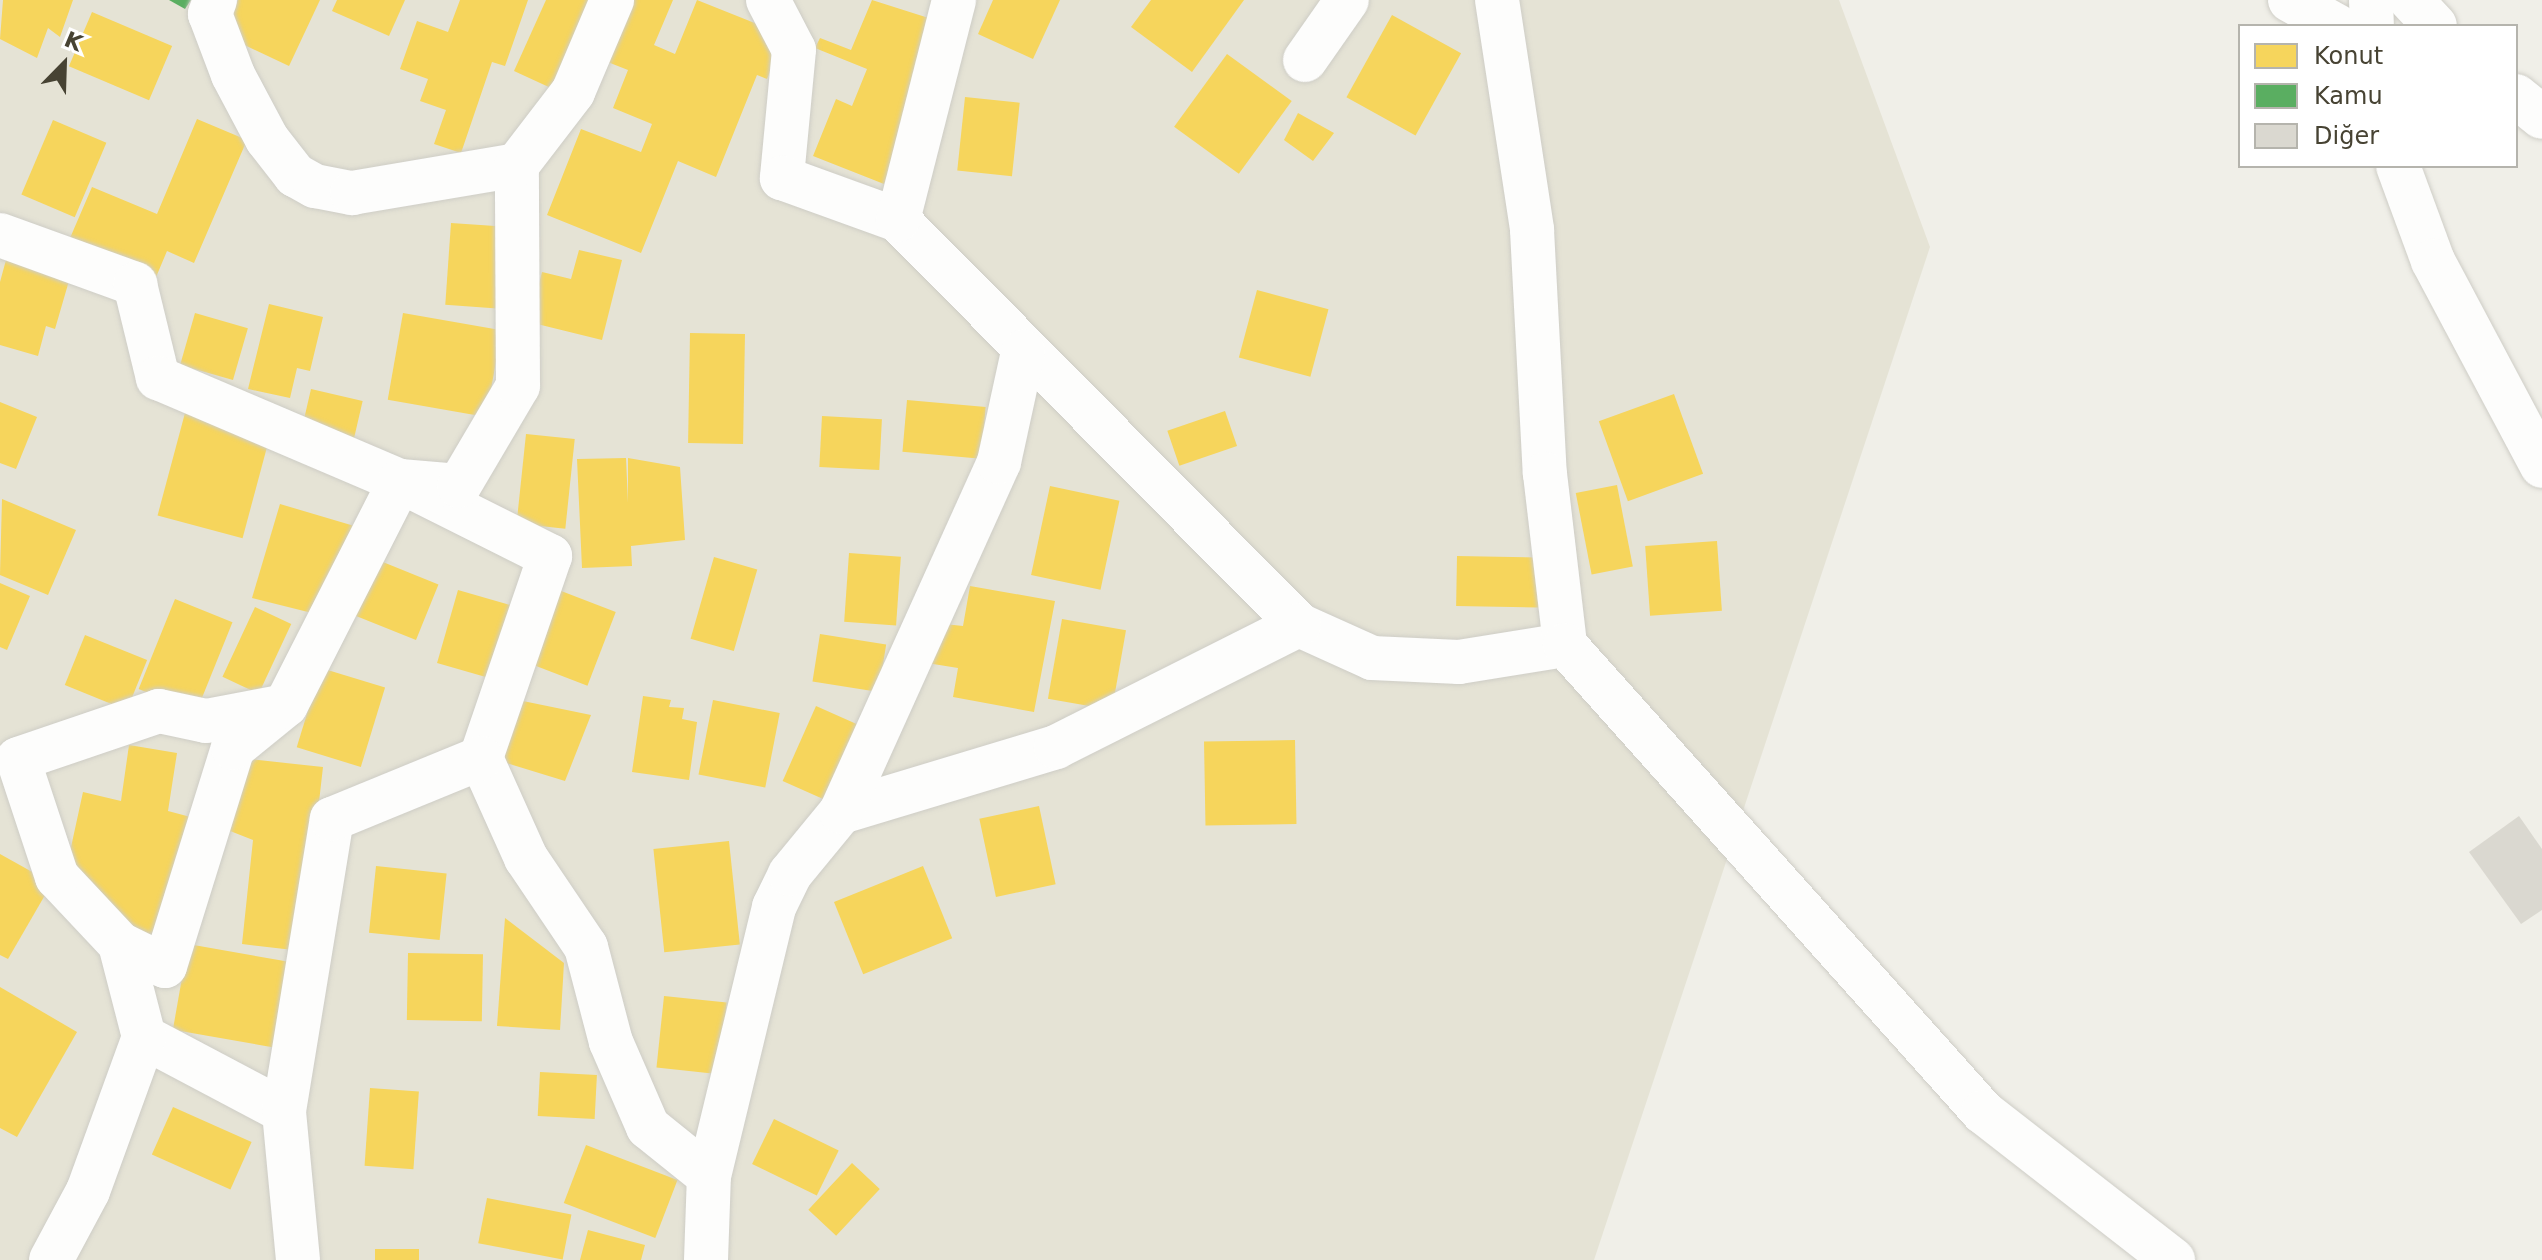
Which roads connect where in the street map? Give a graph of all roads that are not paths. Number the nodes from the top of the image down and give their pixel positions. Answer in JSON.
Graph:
{"nodes":[{"id":1,"x":215,"y":0,"type":"edge"},
{"id":2,"x":612,"y":0,"type":"edge"},
{"id":3,"x":768,"y":0,"type":"edge"},
{"id":4,"x":954,"y":0,"type":"edge"},
{"id":5,"x":1347,"y":0,"type":"edge"},
{"id":6,"x":1497,"y":0,"type":"edge"},
{"id":7,"x":2290,"y":0,"type":"edge"},
{"id":8,"x":2371,"y":0,"type":"edge"},
{"id":9,"x":2411,"y":0,"type":"edge"},
{"id":10,"x":2333,"y":24,"type":"edge"},
{"id":11,"x":2372,"y":24,"type":"edge"},
{"id":12,"x":2433,"y":24,"type":"edge"},
{"id":13,"x":1305,"y":60,"type":"dead end"},
{"id":14,"x":2518,"y":98,"type":"edge"},
{"id":15,"x":2542,"y":117,"type":"edge"},
{"id":16,"x":517,"y":165,"type":"junction"},
{"id":17,"x":2399,"y":168,"type":"edge"},
{"id":18,"x":898,"y":220,"type":"junction"},
{"id":19,"x":0,"y":235,"type":"edge"},
{"id":20,"x":1023,"y":352,"type":"junction"},
{"id":21,"x":2542,"y":466,"type":"edge"},
{"id":22,"x":400,"y":481,"type":"junction"},
{"id":23,"x":1299,"y":625,"type":"junction"},
{"id":24,"x":1565,"y":645,"type":"junction"},
{"id":25,"x":286,"y":705,"type":"junction"},
{"id":26,"x":9,"y":757,"type":"edge"},
{"id":27,"x":481,"y":758,"type":"junction"},
{"id":28,"x":841,"y":812,"type":"junction"},
{"id":29,"x":120,"y":944,"type":"junction"},
{"id":30,"x":144,"y":1037,"type":"junction"},
{"id":31,"x":284,"y":1111,"type":"junction"},
{"id":32,"x":709,"y":1176,"type":"junction"},
{"id":33,"x":301,"y":1258,"type":"edge"},
{"id":34,"x":51,"y":1260,"type":"edge"},
{"id":35,"x":706,"y":1260,"type":"edge"},
{"id":36,"x":2173,"y":1260,"type":"edge"}],
"edges":[{"from":1,"to":16,"type":"street"},
{"from":2,"to":16,"type":"street"},
{"from":3,"to":18,"type":"street"},
{"from":4,"to":18,"type":"street"},
{"from":5,"to":13,"type":"street"},
{"from":6,"to":24,"type":"street"},
{"from":7,"to":10,"type":"street"},
{"from":8,"to":11,"type":"street"},
{"from":9,"to":12,"type":"street"},
{"from":14,"to":15,"type":"street"},
{"from":16,"to":22,"type":"street"},
{"from":17,"to":21,"type":"street"},
{"from":18,"to":20,"type":"street"},
{"from":19,"to":22,"type":"street"},
{"from":20,"to":23,"type":"street"},
{"from":20,"to":28,"type":"street"},
{"from":22,"to":25,"type":"street"},
{"from":22,"to":27,"type":"street"},
{"from":23,"to":24,"type":"street"},
{"from":23,"to":28,"type":"street"},
{"from":24,"to":36,"type":"street"},
{"from":25,"to":26,"type":"street"},
{"from":25,"to":29,"type":"street"},
{"from":26,"to":29,"type":"street"},
{"from":27,"to":31,"type":"street"},
{"from":27,"to":32,"type":"street"},
{"from":28,"to":32,"type":"street"},
{"from":29,"to":30,"type":"street"},
{"from":30,"to":31,"type":"street"},
{"from":30,"to":34,"type":"street"},
{"from":31,"to":33,"type":"street"},
{"from":32,"to":35,"type":"street"}]}
